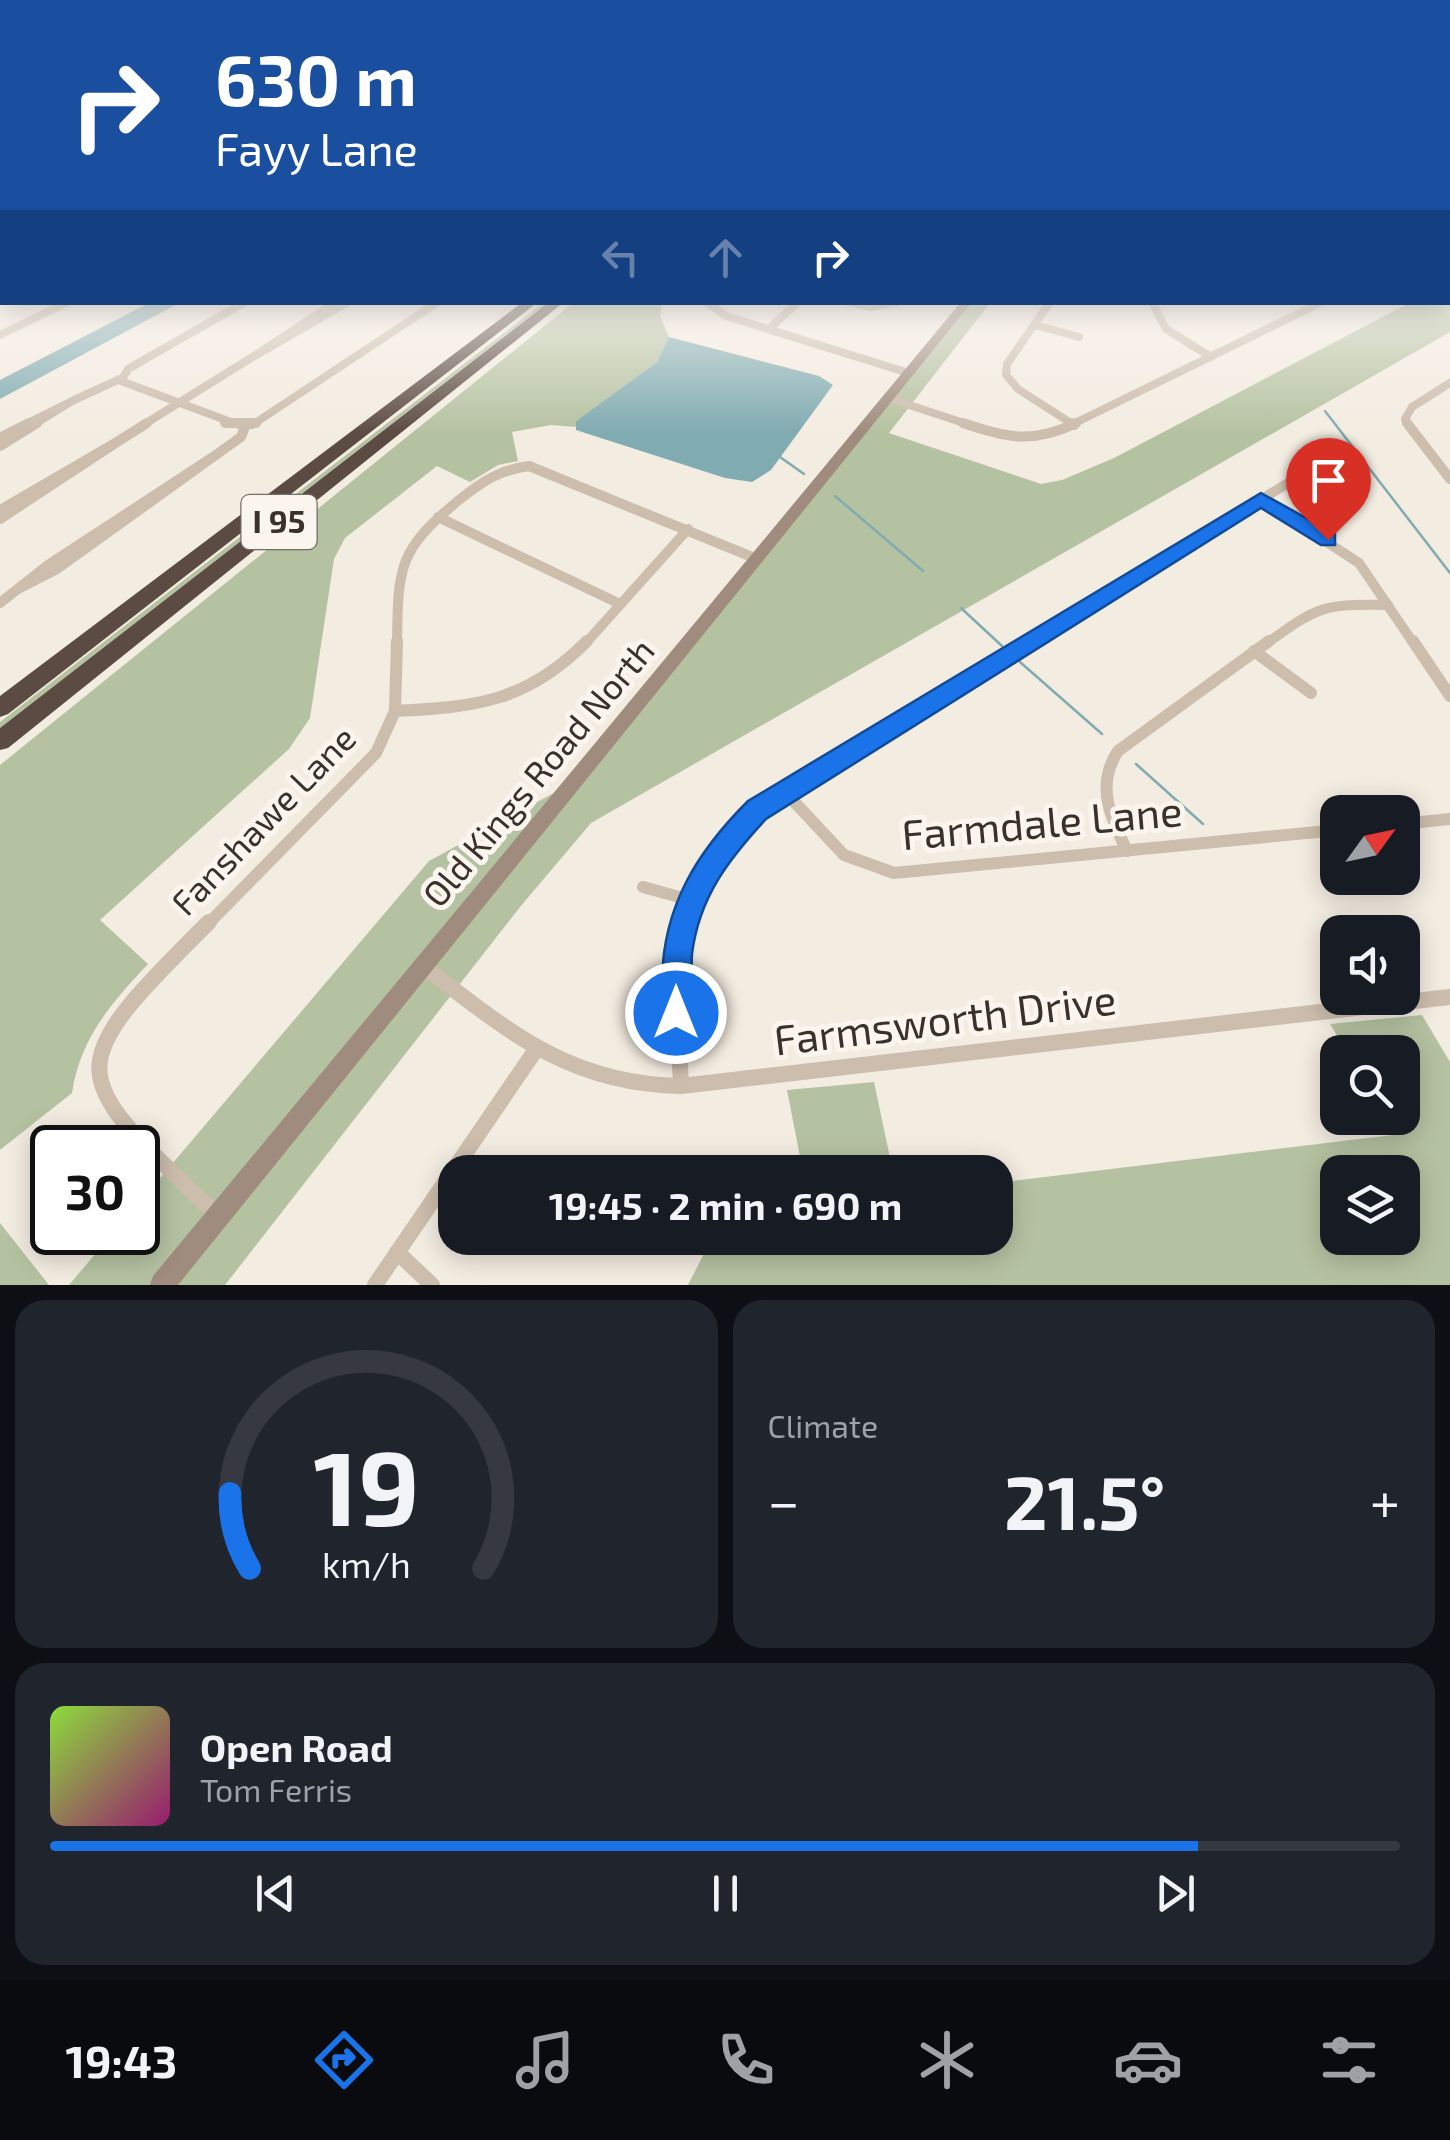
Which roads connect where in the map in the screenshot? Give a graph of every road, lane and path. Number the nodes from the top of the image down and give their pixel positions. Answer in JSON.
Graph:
{"nodes":[{"id":1,"x":44,"y":314,"type":"edge"},
{"id":2,"x":224,"y":314,"type":"edge"},
{"id":3,"x":318,"y":314,"type":"edge"},
{"id":4,"x":327,"y":314,"type":"edge"},
{"id":5,"x":421,"y":314,"type":"edge"},
{"id":6,"x":516,"y":314,"type":"edge"},
{"id":7,"x":543,"y":314,"type":"edge"},
{"id":8,"x":721,"y":314,"type":"edge"},
{"id":9,"x":785,"y":314,"type":"edge"},
{"id":10,"x":957,"y":314,"type":"edge"},
{"id":11,"x":1042,"y":314,"type":"edge"},
{"id":12,"x":1154,"y":314,"type":"edge"},
{"id":13,"x":1298,"y":314,"type":"edge"},
{"id":14,"x":1035,"y":324,"type":"junction"},
{"id":15,"x":769,"y":329,"type":"junction"},
{"id":16,"x":0,"y":336,"type":"edge"},
{"id":17,"x":1079,"y":337,"type":"dead end"},
{"id":18,"x":1211,"y":357,"type":"junction"},
{"id":19,"x":251,"y":358,"type":"junction"},
{"id":20,"x":909,"y":373,"type":"junction"},
{"id":21,"x":120,"y":379,"type":"junction"},
{"id":22,"x":1450,"y":383,"type":"edge"},
{"id":23,"x":888,"y":398,"type":"junction"},
{"id":24,"x":72,"y":400,"type":"junction"},
{"id":25,"x":177,"y":404,"type":"junction"},
{"id":26,"x":1074,"y":425,"type":"junction"},
{"id":27,"x":245,"y":427,"type":"junction"},
{"id":28,"x":0,"y":438,"type":"edge"},
{"id":29,"x":117,"y":442,"type":"junction"},
{"id":30,"x":0,"y":446,"type":"edge"},
{"id":31,"x":1430,"y":456,"type":"junction"},
{"id":32,"x":1450,"y":457,"type":"edge"},
{"id":33,"x":1300,"y":475,"type":"dead end"},
{"id":34,"x":1450,"y":479,"type":"edge"},
{"id":35,"x":1261,"y":499,"type":"junction"},
{"id":36,"x":0,"y":510,"type":"edge"},
{"id":37,"x":438,"y":516,"type":"junction"},
{"id":38,"x":0,"y":519,"type":"edge"},
{"id":39,"x":688,"y":529,"type":"junction"},
{"id":40,"x":756,"y":559,"type":"junction"},
{"id":41,"x":0,"y":603,"type":"edge"},
{"id":42,"x":620,"y":604,"type":"junction"},
{"id":43,"x":1388,"y":605,"type":"junction"},
{"id":44,"x":1254,"y":651,"type":"junction"},
{"id":45,"x":1311,"y":693,"type":"dead end"},
{"id":46,"x":1450,"y":696,"type":"edge"},
{"id":47,"x":0,"y":708,"type":"edge"},
{"id":48,"x":395,"y":711,"type":"junction"},
{"id":49,"x":0,"y":741,"type":"edge"},
{"id":50,"x":785,"y":792,"type":"junction"},
{"id":51,"x":1450,"y":819,"type":"edge"},
{"id":52,"x":1420,"y":822,"type":"edge"},
{"id":53,"x":1320,"y":832,"type":"edge"},
{"id":54,"x":1127,"y":851,"type":"junction"},
{"id":55,"x":643,"y":888,"type":"dead end"},
{"id":56,"x":690,"y":900,"type":"junction"},
{"id":57,"x":422,"y":966,"type":"junction"},
{"id":58,"x":1450,"y":997,"type":"edge"},
{"id":59,"x":537,"y":1048,"type":"junction"},
{"id":60,"x":681,"y":1086,"type":"junction"},
{"id":61,"x":218,"y":1216,"type":"junction"},
{"id":62,"x":397,"y":1252,"type":"junction"},
{"id":63,"x":162,"y":1285,"type":"edge"},
{"id":64,"x":374,"y":1285,"type":"edge"},
{"id":65,"x":432,"y":1285,"type":"edge"}],
"edges":[{"from":1,"to":16,"type":"street"},
{"from":2,"to":21,"type":"street"},
{"from":3,"to":19,"type":"street"},
{"from":4,"to":19,"type":"street"},
{"from":5,"to":27,"type":"street"},
{"from":6,"to":47,"type":"highway","number":"I 95"},
{"from":7,"to":49,"type":"highway","number":"I 95"},
{"from":8,"to":15,"type":"street"},
{"from":9,"to":15,"type":"street"},
{"from":10,"to":20,"type":"street","name":"Old Kings Road North"},
{"from":11,"to":14,"type":"street"},
{"from":12,"to":18,"type":"street"},
{"from":13,"to":18,"type":"street"},
{"from":14,"to":17,"type":"street"},
{"from":14,"to":26,"type":"street"},
{"from":15,"to":20,"type":"street"},
{"from":18,"to":26,"type":"street"},
{"from":19,"to":25,"type":"street"},
{"from":20,"to":23,"type":"street","name":"Old Kings Road North"},
{"from":21,"to":24,"type":"street"},
{"from":21,"to":25,"type":"street"},
{"from":22,"to":31,"type":"street"},
{"from":23,"to":26,"type":"street"},
{"from":23,"to":40,"type":"street","name":"Old Kings Road North"},
{"from":24,"to":28,"type":"street"},
{"from":24,"to":30,"type":"street"},
{"from":25,"to":27,"type":"street"},
{"from":25,"to":29,"type":"street"},
{"from":27,"to":41,"type":"street"},
{"from":29,"to":36,"type":"street"},
{"from":29,"to":38,"type":"street"},
{"from":31,"to":32,"type":"street"},
{"from":31,"to":34,"type":"street"},
{"from":33,"to":35,"type":"street"},
{"from":35,"to":43,"type":"street"},
{"from":35,"to":50,"type":"street"},
{"from":37,"to":39,"type":"street","name":"Fanshawe Lane"},
{"from":37,"to":42,"type":"street"},
{"from":37,"to":48,"type":"street","name":"Fanshawe Lane"},
{"from":39,"to":40,"type":"street","name":"Fanshawe Lane"},
{"from":39,"to":42,"type":"street"},
{"from":40,"to":57,"type":"street","name":"Old Kings Road North"},
{"from":42,"to":48,"type":"street"},
{"from":43,"to":44,"type":"street"},
{"from":43,"to":46,"type":"street"},
{"from":44,"to":45,"type":"street"},
{"from":44,"to":54,"type":"street"},
{"from":48,"to":61,"type":"street","name":"Fanshawe Lane"},
{"from":50,"to":54,"type":"street","name":"Farmdale Lane"},
{"from":50,"to":56,"type":"street"},
{"from":51,"to":52,"type":"street"},
{"from":53,"to":54,"type":"street","name":"Farmdale Lane"},
{"from":55,"to":56,"type":"street"},
{"from":56,"to":60,"type":"street"},
{"from":57,"to":59,"type":"street","name":"Farmsworth Drive"},
{"from":57,"to":61,"type":"street","name":"Old Kings Road North"},
{"from":58,"to":60,"type":"street","name":"Farmsworth Drive"},
{"from":59,"to":60,"type":"street","name":"Farmsworth Drive"},
{"from":59,"to":62,"type":"street"},
{"from":61,"to":63,"type":"street","name":"Old Kings Road North"},
{"from":62,"to":64,"type":"street"},
{"from":62,"to":65,"type":"street"}]}
